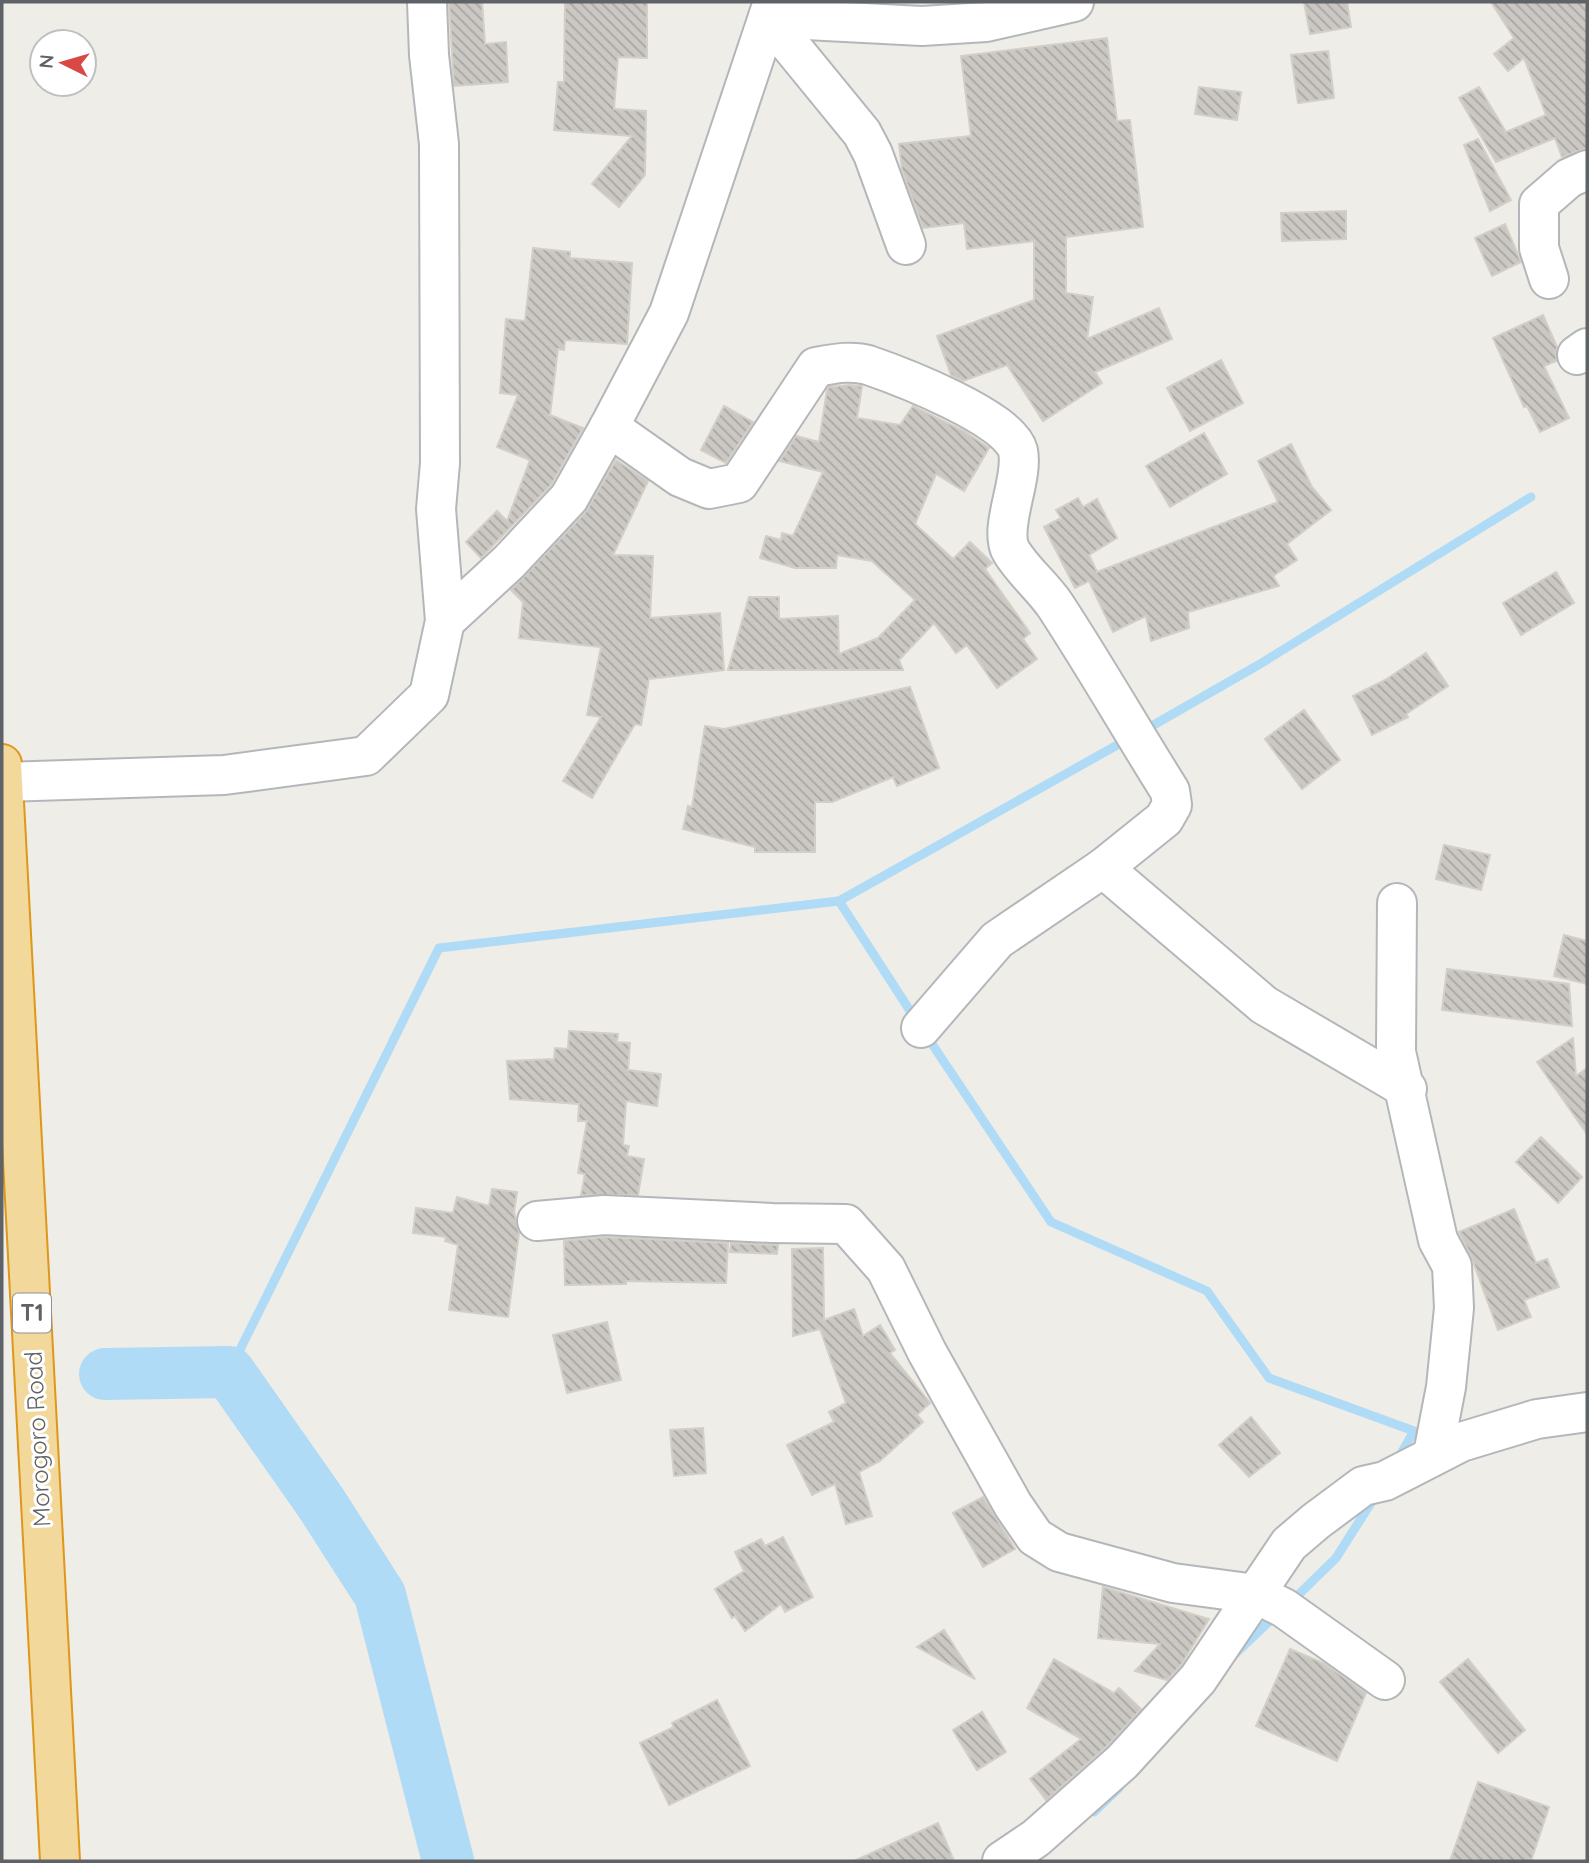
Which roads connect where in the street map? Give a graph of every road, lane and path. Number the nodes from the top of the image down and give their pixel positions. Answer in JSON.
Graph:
{"nodes":[{"id":1,"x":427,"y":2,"type":"edge"},
{"id":2,"x":1074,"y":2,"type":"edge"},
{"id":3,"x":770,"y":10,"type":"edge"},
{"id":4,"x":1587,"y":170,"type":"edge"},
{"id":5,"x":906,"y":245,"type":"dead end"},
{"id":6,"x":1549,"y":279,"type":"dead end"},
{"id":7,"x":610,"y":427,"type":"junction"},
{"id":8,"x":445,"y":621,"type":"junction"},
{"id":9,"x":2,"y":773,"type":"edge"},
{"id":10,"x":1103,"y":868,"type":"junction"},
{"id":11,"x":1397,"y":903,"type":"dead end"},
{"id":12,"x":920,"y":1028,"type":"dead end"},
{"id":13,"x":1407,"y":1089,"type":"junction"},
{"id":14,"x":537,"y":1221,"type":"dead end"},
{"id":15,"x":1587,"y":1412,"type":"edge"},
{"id":16,"x":1433,"y":1454,"type":"junction"},
{"id":17,"x":1256,"y":1594,"type":"junction"},
{"id":18,"x":1385,"y":1680,"type":"dead end"},
{"id":19,"x":60,"y":1861,"type":"edge"},
{"id":20,"x":1002,"y":1861,"type":"edge"}],
"edges":[{"from":1,"to":8,"type":"street"},
{"from":2,"to":3,"type":"street"},
{"from":3,"to":5,"type":"street"},
{"from":3,"to":7,"type":"street"},
{"from":4,"to":6,"type":"street"},
{"from":7,"to":8,"type":"street"},
{"from":7,"to":10,"type":"street"},
{"from":8,"to":9,"type":"street"},
{"from":9,"to":19,"type":"highway","name":"Morogoro Road","number":"T1"},
{"from":10,"to":12,"type":"street"},
{"from":10,"to":13,"type":"street"},
{"from":11,"to":13,"type":"street"},
{"from":13,"to":16,"type":"street"},
{"from":14,"to":17,"type":"street"},
{"from":15,"to":16,"type":"street"},
{"from":16,"to":17,"type":"street"},
{"from":17,"to":18,"type":"street"},
{"from":17,"to":20,"type":"street"}]}
